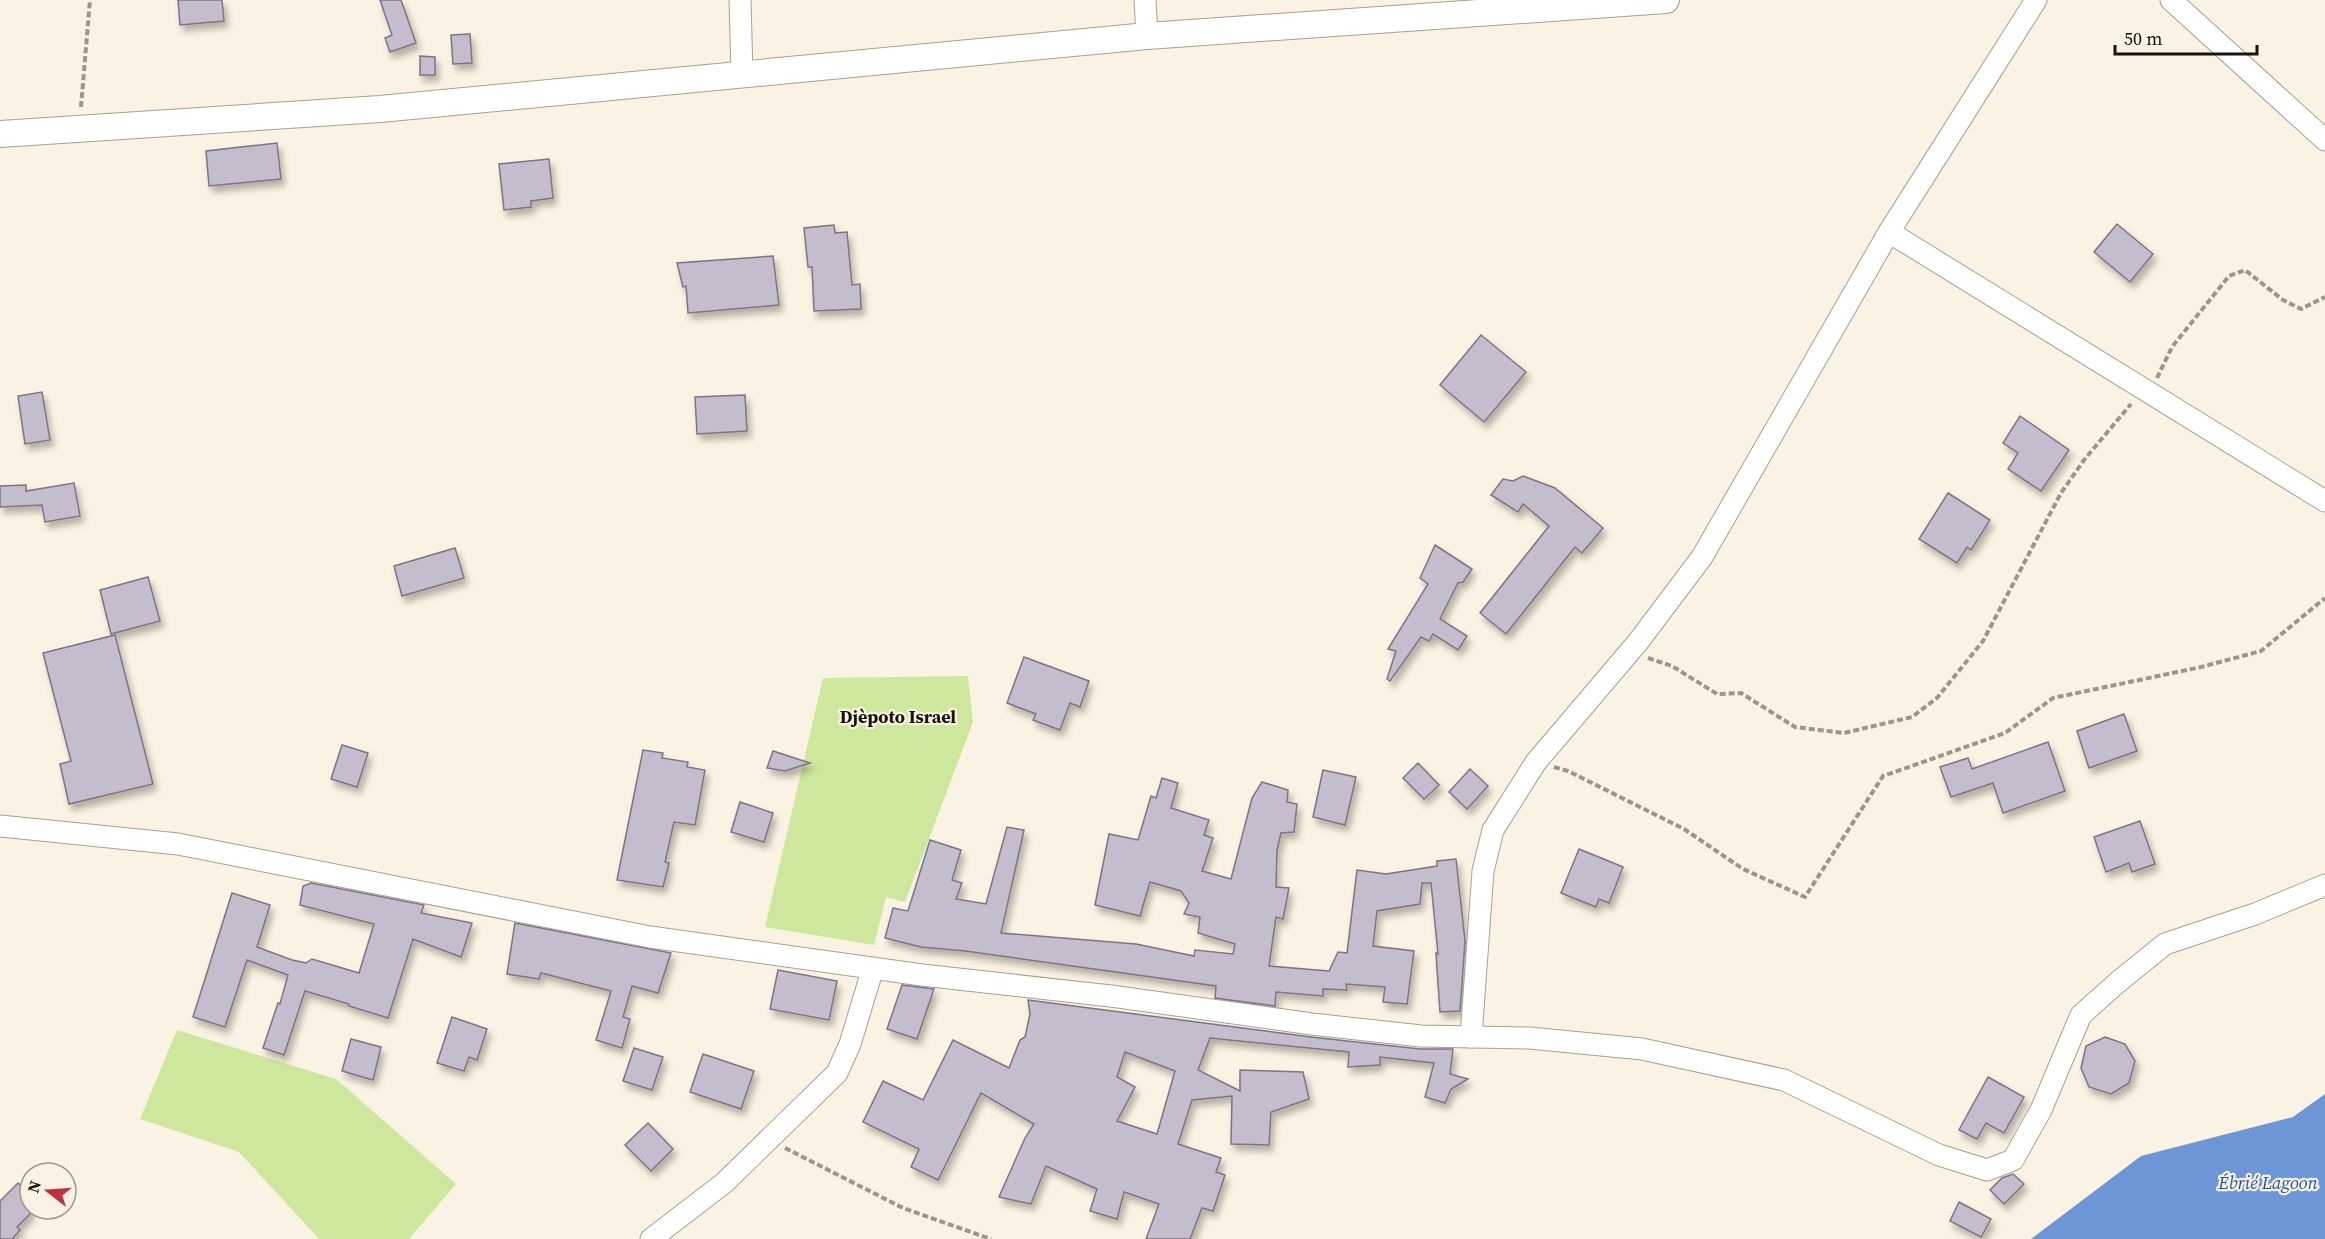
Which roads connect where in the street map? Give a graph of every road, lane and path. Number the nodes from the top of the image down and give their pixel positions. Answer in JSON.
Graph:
{"nodes":[{"id":1,"x":90,"y":0,"type":"edge"},
{"id":2,"x":740,"y":0,"type":"edge"},
{"id":3,"x":1145,"y":0,"type":"edge"},
{"id":4,"x":1666,"y":0,"type":"edge"},
{"id":5,"x":2036,"y":0,"type":"edge"},
{"id":6,"x":2171,"y":0,"type":"edge"},
{"id":7,"x":1147,"y":36,"type":"junction"},
{"id":8,"x":742,"y":75,"type":"junction"},
{"id":9,"x":79,"y":129,"type":"junction"},
{"id":10,"x":0,"y":134,"type":"edge"},
{"id":11,"x":2325,"y":140,"type":"edge"},
{"id":12,"x":1889,"y":232,"type":"junction"},
{"id":13,"x":2325,"y":297,"type":"edge"},
{"id":14,"x":2145,"y":389,"type":"junction"},
{"id":15,"x":2325,"y":501,"type":"edge"},
{"id":16,"x":2325,"y":598,"type":"edge"},
{"id":17,"x":1630,"y":652,"type":"junction"},
{"id":18,"x":1536,"y":762,"type":"junction"},
{"id":19,"x":0,"y":826,"type":"edge"},
{"id":20,"x":2325,"y":885,"type":"edge"},
{"id":21,"x":873,"y":968,"type":"junction"},
{"id":22,"x":1471,"y":1037,"type":"junction"},
{"id":23,"x":768,"y":1139,"type":"junction"},
{"id":24,"x":651,"y":1239,"type":"edge"},
{"id":25,"x":991,"y":1239,"type":"edge"}],
"edges":[{"from":1,"to":9,"type":"path"},
{"from":2,"to":8,"type":"street"},
{"from":3,"to":7,"type":"street"},
{"from":4,"to":7,"type":"street"},
{"from":5,"to":12,"type":"street"},
{"from":6,"to":11,"type":"street"},
{"from":7,"to":8,"type":"street"},
{"from":8,"to":9,"type":"street"},
{"from":9,"to":10,"type":"street"},
{"from":12,"to":14,"type":"street"},
{"from":12,"to":17,"type":"street"},
{"from":13,"to":14,"type":"path"},
{"from":14,"to":15,"type":"street"},
{"from":14,"to":17,"type":"path"},
{"from":16,"to":18,"type":"path"},
{"from":17,"to":18,"type":"street"},
{"from":18,"to":22,"type":"street"},
{"from":19,"to":21,"type":"street"},
{"from":20,"to":22,"type":"street"},
{"from":21,"to":22,"type":"street"},
{"from":21,"to":23,"type":"street"},
{"from":23,"to":24,"type":"street"},
{"from":23,"to":25,"type":"path"}]}
